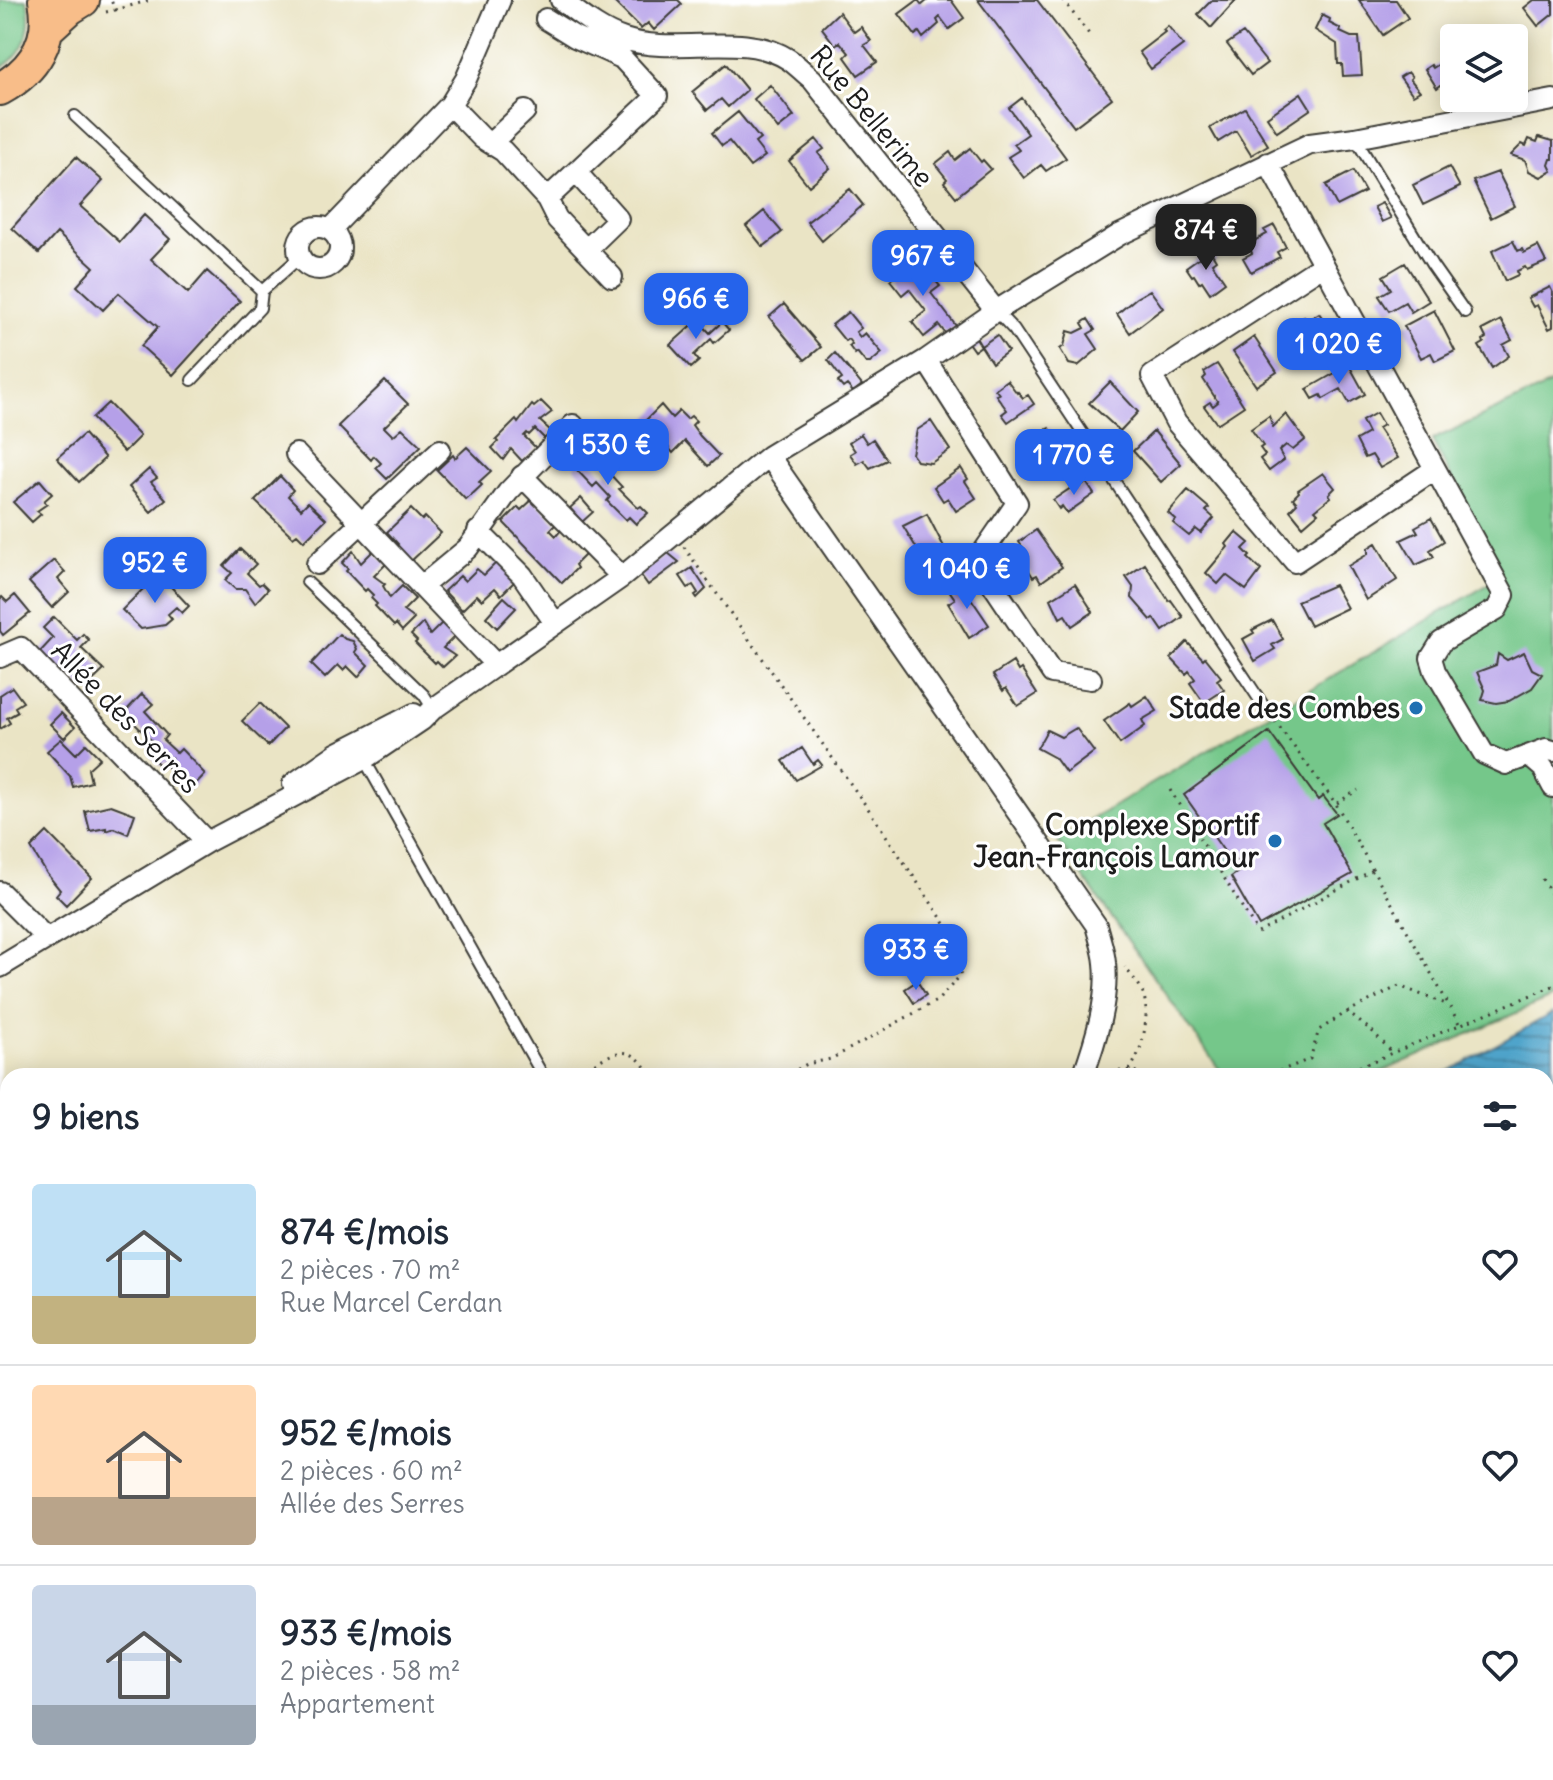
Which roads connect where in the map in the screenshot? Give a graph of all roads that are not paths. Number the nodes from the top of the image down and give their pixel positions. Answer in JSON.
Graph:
{"nodes":[{"id":1,"x":83,"y":0,"type":"edge"},
{"id":2,"x":500,"y":0,"type":"edge"},
{"id":3,"x":567,"y":3,"type":"edge"},
{"id":4,"x":46,"y":14,"type":"edge"},
{"id":5,"x":546,"y":19,"type":"dead end"},
{"id":6,"x":0,"y":89,"type":"edge"},
{"id":7,"x":1553,"y":100,"type":"edge"},
{"id":8,"x":450,"y":105,"type":"junction"},
{"id":9,"x":525,"y":111,"type":"dead end"},
{"id":10,"x":75,"y":116,"type":"dead end"},
{"id":11,"x":1355,"y":138,"type":"junction"},
{"id":12,"x":491,"y":143,"type":"junction"},
{"id":13,"x":1268,"y":163,"type":"junction"},
{"id":14,"x":576,"y":172,"type":"junction"},
{"id":15,"x":547,"y":199,"type":"junction"},
{"id":16,"x":331,"y":229,"type":"junction"},
{"id":17,"x":586,"y":250,"type":"junction"},
{"id":18,"x":300,"y":257,"type":"junction"},
{"id":19,"x":1323,"y":265,"type":"junction"},
{"id":20,"x":612,"y":277,"type":"dead end"},
{"id":21,"x":262,"y":291,"type":"junction"},
{"id":22,"x":996,"y":311,"type":"junction"},
{"id":23,"x":1465,"y":312,"type":"dead end"},
{"id":24,"x":926,"y":360,"type":"junction"},
{"id":25,"x":192,"y":380,"type":"dead end"},
{"id":26,"x":573,"y":425,"type":"dead end"},
{"id":27,"x":440,"y":450,"type":"dead end"},
{"id":28,"x":296,"y":454,"type":"dead end"},
{"id":29,"x":769,"y":456,"type":"junction"},
{"id":30,"x":1435,"y":469,"type":"junction"},
{"id":31,"x":522,"y":476,"type":"junction"},
{"id":32,"x":362,"y":522,"type":"junction"},
{"id":33,"x":478,"y":531,"type":"junction"},
{"id":34,"x":312,"y":573,"type":"joint"},
{"id":35,"x":622,"y":577,"type":"junction"},
{"id":36,"x":422,"y":586,"type":"junction"},
{"id":37,"x":555,"y":623,"type":"junction"},
{"id":38,"x":0,"y":657,"type":"edge"},
{"id":39,"x":496,"y":665,"type":"junction"},
{"id":40,"x":1091,"y":679,"type":"dead end"},
{"id":41,"x":437,"y":708,"type":"junction"},
{"id":42,"x":1267,"y":711,"type":"road end"},
{"id":43,"x":1553,"y":751,"type":"edge"},
{"id":44,"x":1529,"y":756,"type":"junction"},
{"id":45,"x":364,"y":759,"type":"junction"},
{"id":46,"x":1553,"y":787,"type":"edge"},
{"id":47,"x":248,"y":820,"type":"junction"},
{"id":48,"x":207,"y":842,"type":"junction"},
{"id":49,"x":0,"y":892,"type":"edge"},
{"id":50,"x":47,"y":939,"type":"junction"},
{"id":51,"x":0,"y":967,"type":"edge"},
{"id":52,"x":538,"y":1068,"type":"edge"},
{"id":53,"x":1086,"y":1068,"type":"edge"}],
"edges":[{"from":1,"to":4,"type":"main road"},
{"from":2,"to":8,"type":"street"},
{"from":3,"to":22,"type":"street","name":"Rue Bellerime"},
{"from":4,"to":6,"type":"main road"},
{"from":5,"to":14,"type":"street"},
{"from":7,"to":11,"type":"street"},
{"from":8,"to":12,"type":"street"},
{"from":8,"to":16,"type":"street"},
{"from":9,"to":12,"type":"street"},
{"from":10,"to":21,"type":"lane"},
{"from":11,"to":13,"type":"street"},
{"from":11,"to":23,"type":"lane"},
{"from":12,"to":15,"type":"street"},
{"from":13,"to":19,"type":"street"},
{"from":13,"to":22,"type":"street"},
{"from":14,"to":15,"type":"street"},
{"from":14,"to":17,"type":"street"},
{"from":15,"to":17,"type":"street"},
{"from":16,"to":18,"type":"street"},
{"from":16,"to":18,"type":"street"},
{"from":17,"to":20,"type":"street"},
{"from":18,"to":21,"type":"lane"},
{"from":19,"to":30,"type":"street"},
{"from":19,"to":30,"type":"street"},
{"from":21,"to":25,"type":"lane"},
{"from":22,"to":24,"type":"street"},
{"from":22,"to":42,"type":"lane"},
{"from":24,"to":29,"type":"street"},
{"from":24,"to":40,"type":"street"},
{"from":26,"to":31,"type":"street"},
{"from":27,"to":32,"type":"street"},
{"from":28,"to":32,"type":"street"},
{"from":29,"to":35,"type":"street"},
{"from":29,"to":53,"type":"street"},
{"from":30,"to":44,"type":"street"},
{"from":31,"to":33,"type":"street"},
{"from":31,"to":35,"type":"street"},
{"from":32,"to":34,"type":"street"},
{"from":32,"to":36,"type":"street"},
{"from":33,"to":36,"type":"street"},
{"from":33,"to":37,"type":"street"},
{"from":34,"to":41,"type":"lane"},
{"from":35,"to":37,"type":"street"},
{"from":36,"to":39,"type":"street"},
{"from":37,"to":39,"type":"street"},
{"from":38,"to":48,"type":"street","name":"Allée des Serres"},
{"from":39,"to":41,"type":"street"},
{"from":41,"to":45,"type":"street"},
{"from":41,"to":47,"type":"street"},
{"from":43,"to":44,"type":"street"},
{"from":44,"to":46,"type":"street"},
{"from":45,"to":47,"type":"street"},
{"from":45,"to":52,"type":"lane"},
{"from":47,"to":48,"type":"street"},
{"from":48,"to":50,"type":"street"},
{"from":49,"to":50,"type":"street"},
{"from":50,"to":51,"type":"street"}]}
